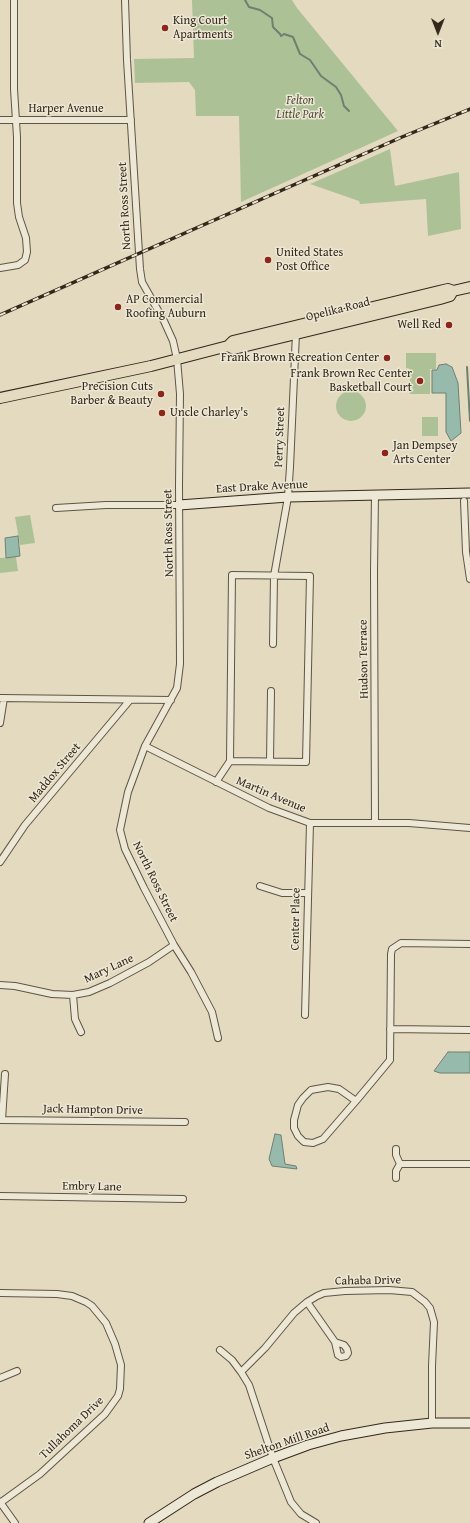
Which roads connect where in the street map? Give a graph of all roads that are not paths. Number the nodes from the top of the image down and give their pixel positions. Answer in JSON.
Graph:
{"nodes":[{"id":1,"x":14,"y":0,"type":"edge"},
{"id":2,"x":124,"y":0,"type":"edge"},
{"id":3,"x":0,"y":120,"type":"edge"},
{"id":4,"x":17,"y":120,"type":"junction"},
{"id":5,"x":131,"y":120,"type":"junction"},
{"id":6,"x":0,"y":268,"type":"edge"},
{"id":7,"x":470,"y":287,"type":"edge"},
{"id":8,"x":296,"y":330,"type":"junction"},
{"id":9,"x":177,"y":359,"type":"junction"},
{"id":10,"x":0,"y":398,"type":"edge"},
{"id":11,"x":470,"y":493,"type":"edge"},
{"id":12,"x":376,"y":495,"type":"junction"},
{"id":13,"x":288,"y":497,"type":"junction"},
{"id":14,"x":464,"y":502,"type":"dead end"},
{"id":15,"x":179,"y":505,"type":"junction"},
{"id":16,"x":56,"y":508,"type":"dead end"},
{"id":17,"x":274,"y":576,"type":"junction"},
{"id":18,"x":470,"y":579,"type":"edge"},
{"id":19,"x":273,"y":644,"type":"dead end"},
{"id":20,"x":271,"y":691,"type":"dead end"},
{"id":21,"x":2,"y":698,"type":"edge"},
{"id":22,"x":130,"y":700,"type":"junction"},
{"id":23,"x":172,"y":700,"type":"junction"},
{"id":24,"x":0,"y":723,"type":"edge"},
{"id":25,"x":145,"y":746,"type":"junction"},
{"id":26,"x":230,"y":761,"type":"junction"},
{"id":27,"x":270,"y":761,"type":"junction"},
{"id":28,"x":216,"y":782,"type":"junction"},
{"id":29,"x":310,"y":823,"type":"junction"},
{"id":30,"x":375,"y":823,"type":"junction"},
{"id":31,"x":470,"y":828,"type":"edge"},
{"id":32,"x":0,"y":862,"type":"edge"},
{"id":33,"x":260,"y":886,"type":"dead end"},
{"id":34,"x":308,"y":893,"type":"junction"},
{"id":35,"x":470,"y":944,"type":"edge"},
{"id":36,"x":174,"y":945,"type":"junction"},
{"id":37,"x":0,"y":985,"type":"edge"},
{"id":38,"x":73,"y":995,"type":"junction"},
{"id":39,"x":305,"y":1015,"type":"dead end"},
{"id":40,"x":390,"y":1030,"type":"junction"},
{"id":41,"x":470,"y":1030,"type":"edge"},
{"id":42,"x":81,"y":1032,"type":"dead end"},
{"id":43,"x":218,"y":1038,"type":"dead end"},
{"id":44,"x":5,"y":1074,"type":"dead end"},
{"id":45,"x":356,"y":1101,"type":"junction"},
{"id":46,"x":1,"y":1120,"type":"edge"},
{"id":47,"x":185,"y":1122,"type":"dead end"},
{"id":48,"x":396,"y":1149,"type":"dead end"},
{"id":49,"x":400,"y":1164,"type":"junction"},
{"id":50,"x":470,"y":1164,"type":"edge"},
{"id":51,"x":396,"y":1178,"type":"dead end"},
{"id":52,"x":0,"y":1196,"type":"edge"},
{"id":53,"x":183,"y":1199,"type":"dead end"},
{"id":54,"x":0,"y":1293,"type":"edge"},
{"id":55,"x":307,"y":1302,"type":"junction"},
{"id":56,"x":335,"y":1342,"type":"dead end"},
{"id":57,"x":220,"y":1350,"type":"dead end"},
{"id":58,"x":18,"y":1371,"type":"dead end"},
{"id":59,"x":241,"y":1372,"type":"junction"},
{"id":60,"x":0,"y":1378,"type":"edge"},
{"id":61,"x":470,"y":1422,"type":"edge"},
{"id":62,"x":432,"y":1423,"type":"junction"},
{"id":63,"x":273,"y":1458,"type":"junction"},
{"id":64,"x":0,"y":1503,"type":"edge"},
{"id":65,"x":15,"y":1523,"type":"edge"},
{"id":66,"x":149,"y":1523,"type":"edge"},
{"id":67,"x":316,"y":1523,"type":"edge"}],
"edges":[{"from":1,"to":4,"type":"street"},
{"from":2,"to":5,"type":"street","name":"North Ross Street"},
{"from":3,"to":4,"type":"street","name":"Harper Avenue"},
{"from":4,"to":5,"type":"street","name":"Harper Avenue"},
{"from":4,"to":6,"type":"street"},
{"from":5,"to":9,"type":"street","name":"North Ross Street"},
{"from":7,"to":8,"type":"main road","name":"Opelika Road"},
{"from":8,"to":9,"type":"main road","name":"Opelika Road"},
{"from":8,"to":13,"type":"street","name":"Perry Street"},
{"from":9,"to":10,"type":"main road","name":"Opelika Road"},
{"from":9,"to":15,"type":"street","name":"North Ross Street"},
{"from":11,"to":12,"type":"street","name":"East Drake Avenue"},
{"from":12,"to":13,"type":"street","name":"East Drake Avenue"},
{"from":12,"to":30,"type":"street","name":"Hudson Terrace"},
{"from":13,"to":15,"type":"street","name":"East Drake Avenue"},
{"from":13,"to":17,"type":"street","name":"Perry Street"},
{"from":14,"to":18,"type":"street"},
{"from":15,"to":16,"type":"street","name":"East Drake Avenue"},
{"from":15,"to":23,"type":"street","name":"North Ross Street"},
{"from":17,"to":19,"type":"street","name":"Perry Street"},
{"from":17,"to":26,"type":"street"},
{"from":17,"to":27,"type":"street"},
{"from":20,"to":27,"type":"street"},
{"from":21,"to":22,"type":"street"},
{"from":21,"to":24,"type":"street"},
{"from":22,"to":23,"type":"street"},
{"from":22,"to":32,"type":"street","name":"Maddox Street"},
{"from":23,"to":25,"type":"street","name":"North Ross Street"},
{"from":25,"to":28,"type":"street","name":"Martin Avenue"},
{"from":25,"to":36,"type":"street","name":"North Ross Street"},
{"from":26,"to":27,"type":"street"},
{"from":26,"to":28,"type":"street"},
{"from":28,"to":29,"type":"street","name":"Martin Avenue"},
{"from":29,"to":30,"type":"street","name":"Martin Avenue"},
{"from":29,"to":34,"type":"street","name":"Center Place"},
{"from":30,"to":31,"type":"street","name":"Martin Avenue"},
{"from":33,"to":34,"type":"street"},
{"from":34,"to":39,"type":"street","name":"Center Place"},
{"from":35,"to":40,"type":"street"},
{"from":36,"to":38,"type":"street","name":"Mary Lane"},
{"from":36,"to":43,"type":"street","name":"North Ross Street"},
{"from":37,"to":38,"type":"street","name":"Mary Lane"},
{"from":38,"to":42,"type":"street"},
{"from":40,"to":41,"type":"street"},
{"from":40,"to":45,"type":"street"},
{"from":44,"to":46,"type":"street"},
{"from":45,"to":45,"type":"street"},
{"from":46,"to":47,"type":"street","name":"Jack Hampton Drive"},
{"from":48,"to":49,"type":"street"},
{"from":49,"to":50,"type":"street"},
{"from":49,"to":51,"type":"street"},
{"from":52,"to":53,"type":"street","name":"Embry Lane"},
{"from":54,"to":64,"type":"street","name":"Tullahoma Drive"},
{"from":55,"to":56,"type":"street"},
{"from":55,"to":59,"type":"street","name":"Cahaba Drive"},
{"from":55,"to":62,"type":"street","name":"Cahaba Drive"},
{"from":57,"to":59,"type":"street"},
{"from":58,"to":60,"type":"street"},
{"from":59,"to":63,"type":"street"},
{"from":61,"to":62,"type":"street","name":"Shelton Mill Road"},
{"from":62,"to":63,"type":"street","name":"Shelton Mill Road"},
{"from":63,"to":66,"type":"street","name":"Shelton Mill Road"},
{"from":63,"to":67,"type":"street"},
{"from":64,"to":65,"type":"street","name":"Tullahoma Drive"}]}
